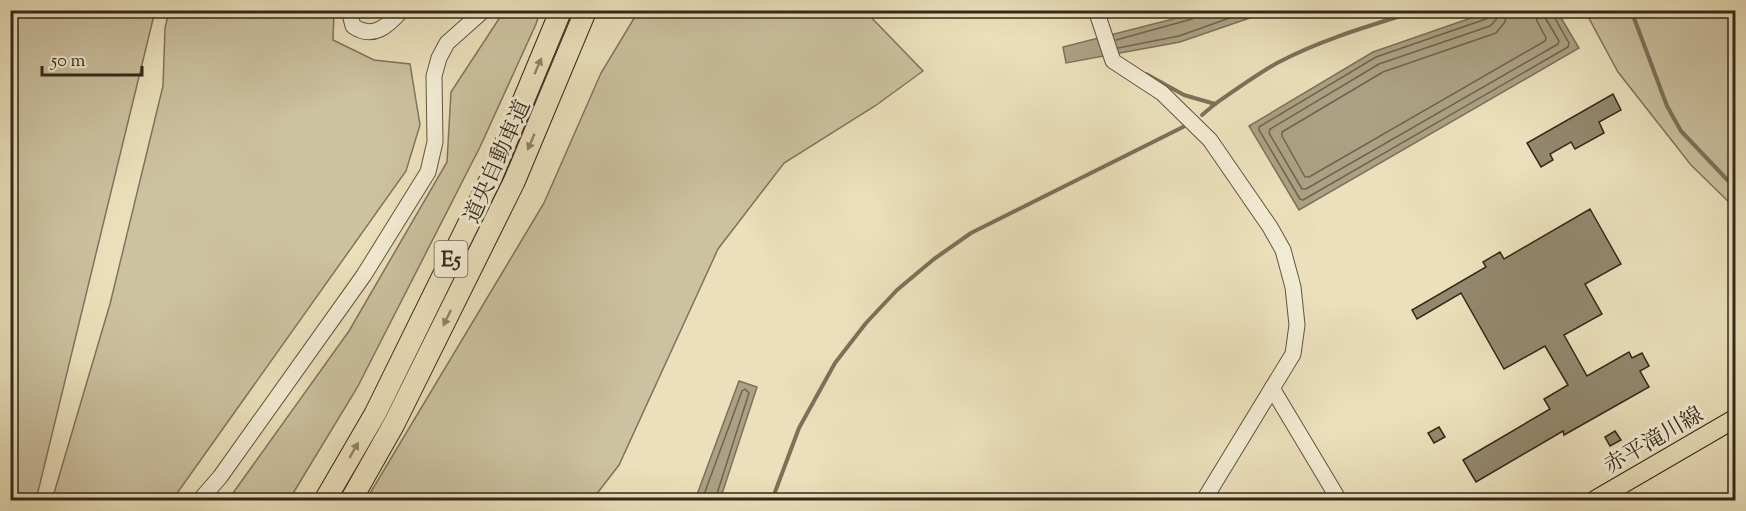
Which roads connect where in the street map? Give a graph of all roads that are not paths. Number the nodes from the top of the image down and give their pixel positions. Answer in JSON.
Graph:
{"nodes":[{"id":1,"x":349,"y":10,"type":"edge"},
{"id":2,"x":402,"y":10,"type":"edge"},
{"id":3,"x":484,"y":10,"type":"edge"},
{"id":4,"x":561,"y":10,"type":"edge"},
{"id":5,"x":586,"y":10,"type":"edge"},
{"id":6,"x":1096,"y":10,"type":"edge"},
{"id":7,"x":1272,"y":388,"type":"junction"},
{"id":8,"x":1736,"y":418,"type":"edge"},
{"id":9,"x":1601,"y":499,"type":"edge"},
{"id":10,"x":200,"y":501,"type":"edge"},
{"id":11,"x":325,"y":501,"type":"edge"},
{"id":12,"x":351,"y":501,"type":"edge"},
{"id":13,"x":1203,"y":501,"type":"edge"},
{"id":14,"x":1339,"y":501,"type":"edge"}],
"edges":[{"from":1,"to":2,"type":"street"},
{"from":3,"to":10,"type":"street"},
{"from":11,"to":4,"type":"highway","name":"道央自動車道","number":"E5","one_way":true},
{"from":5,"to":12,"type":"highway","name":"道央自動車道","number":"E5","one_way":true},
{"from":6,"to":7,"type":"street"},
{"from":7,"to":13,"type":"street"},
{"from":7,"to":14,"type":"street"},
{"from":8,"to":9,"type":"main road","name":"赤平滝川線"}]}
